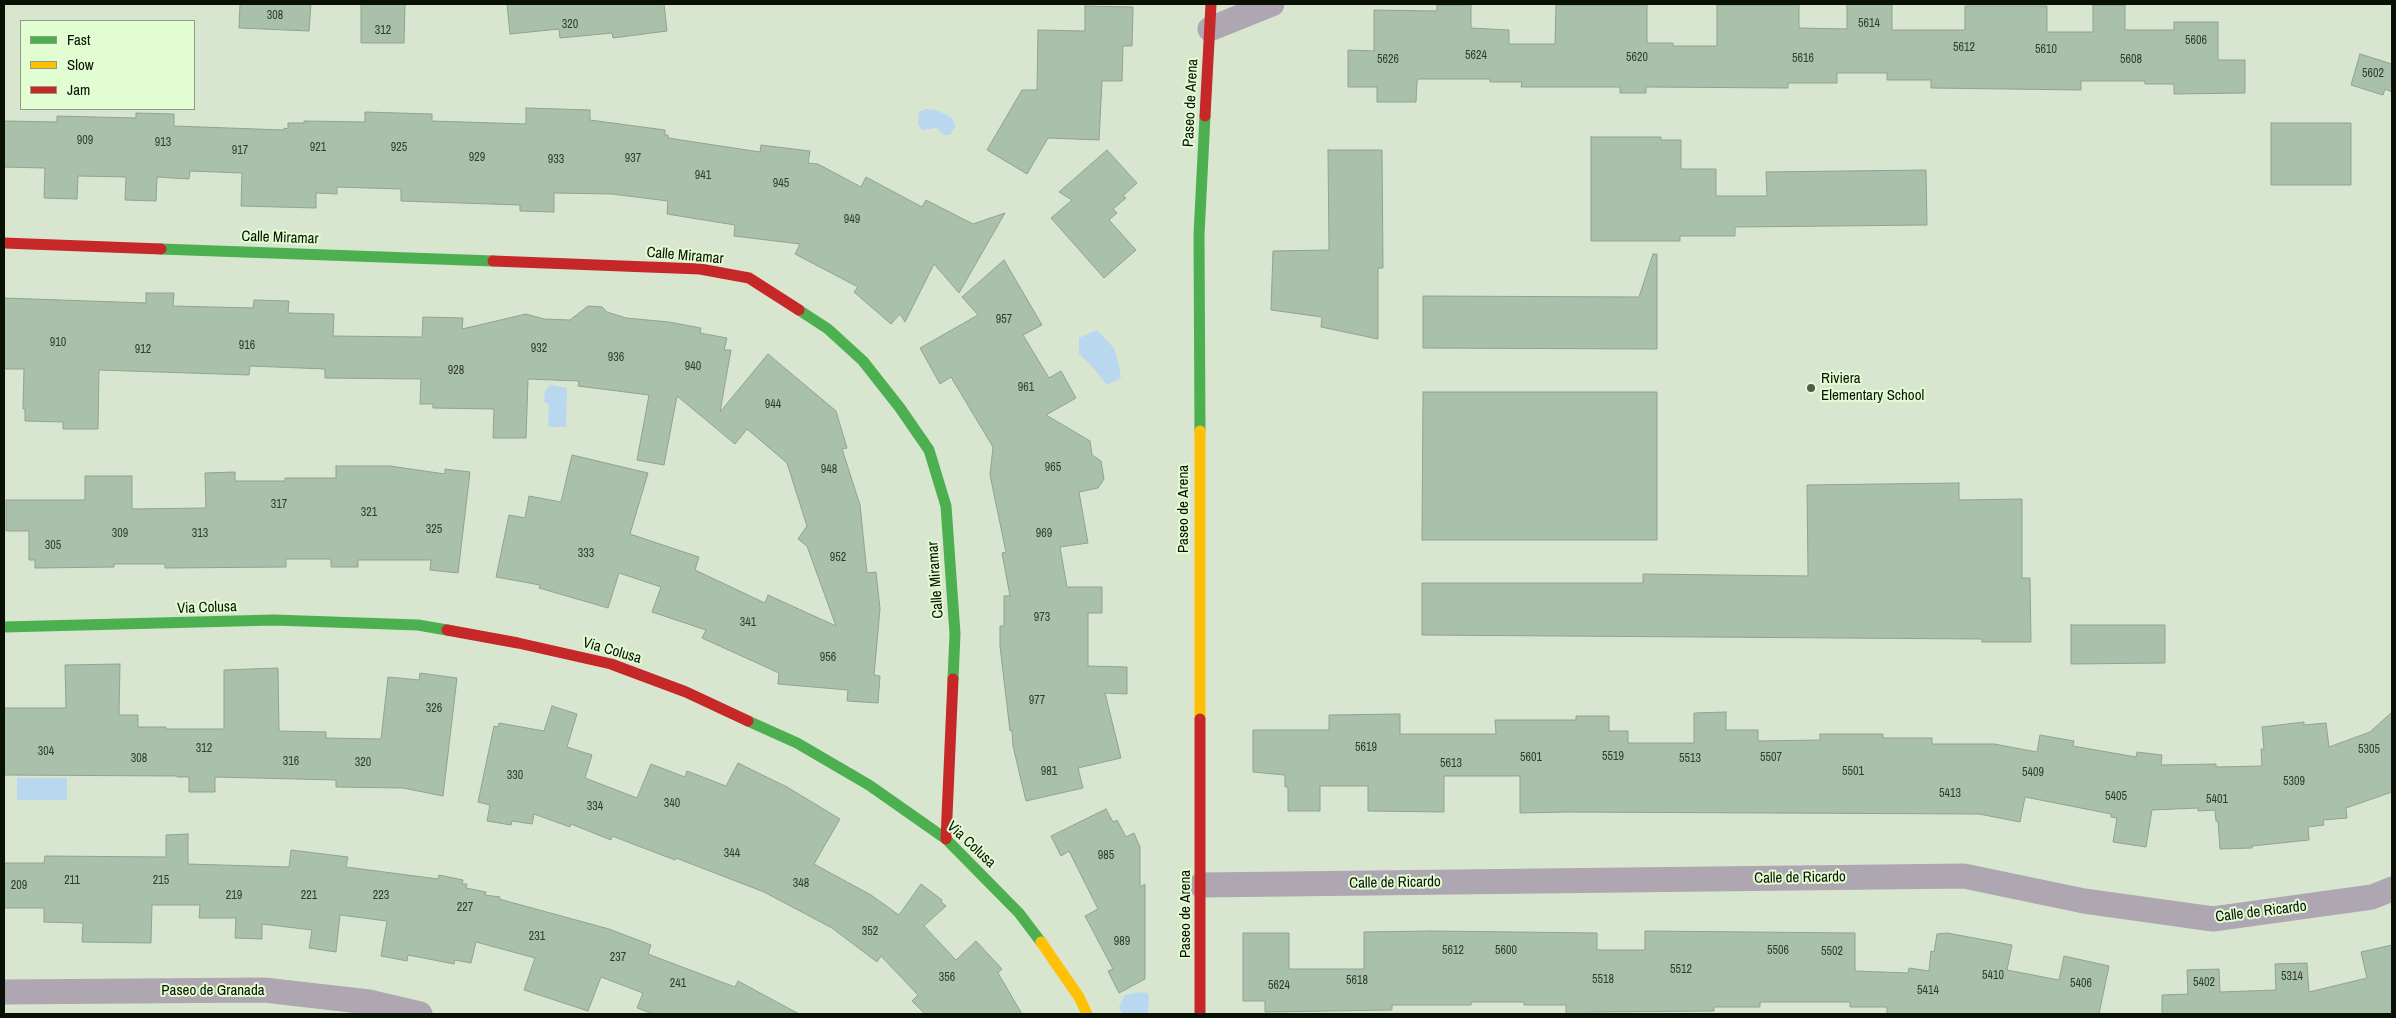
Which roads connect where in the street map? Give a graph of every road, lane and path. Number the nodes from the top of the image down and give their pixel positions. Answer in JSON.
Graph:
{"nodes":[{"id":1,"x":1210,"y":4,"type":"edge"},
{"id":2,"x":1272,"y":4,"type":"edge"},
{"id":3,"x":1210,"y":29,"type":"junction"},
{"id":4,"x":4,"y":243,"type":"edge"},
{"id":5,"x":4,"y":627,"type":"edge"},
{"id":6,"x":946,"y":839,"type":"junction"},
{"id":7,"x":1201,"y":885,"type":"junction"},
{"id":8,"x":2392,"y":889,"type":"edge"},
{"id":9,"x":4,"y":992,"type":"edge"},
{"id":10,"x":420,"y":1014,"type":"edge"},
{"id":11,"x":1086,"y":1014,"type":"edge"},
{"id":12,"x":1200,"y":1014,"type":"edge"}],
"edges":[{"from":1,"to":3,"type":"street","name":"Paseo de Arena"},
{"from":2,"to":3,"type":"street"},
{"from":3,"to":7,"type":"street","name":"Paseo de Arena"},
{"from":4,"to":6,"type":"street","name":"Calle Miramar"},
{"from":5,"to":6,"type":"street","name":"Via Colusa"},
{"from":6,"to":11,"type":"street","name":"Via Colusa"},
{"from":7,"to":8,"type":"street","name":"Calle de Ricardo"},
{"from":7,"to":12,"type":"street","name":"Paseo de Arena"},
{"from":9,"to":10,"type":"street","name":"Paseo de Granada"}]}
